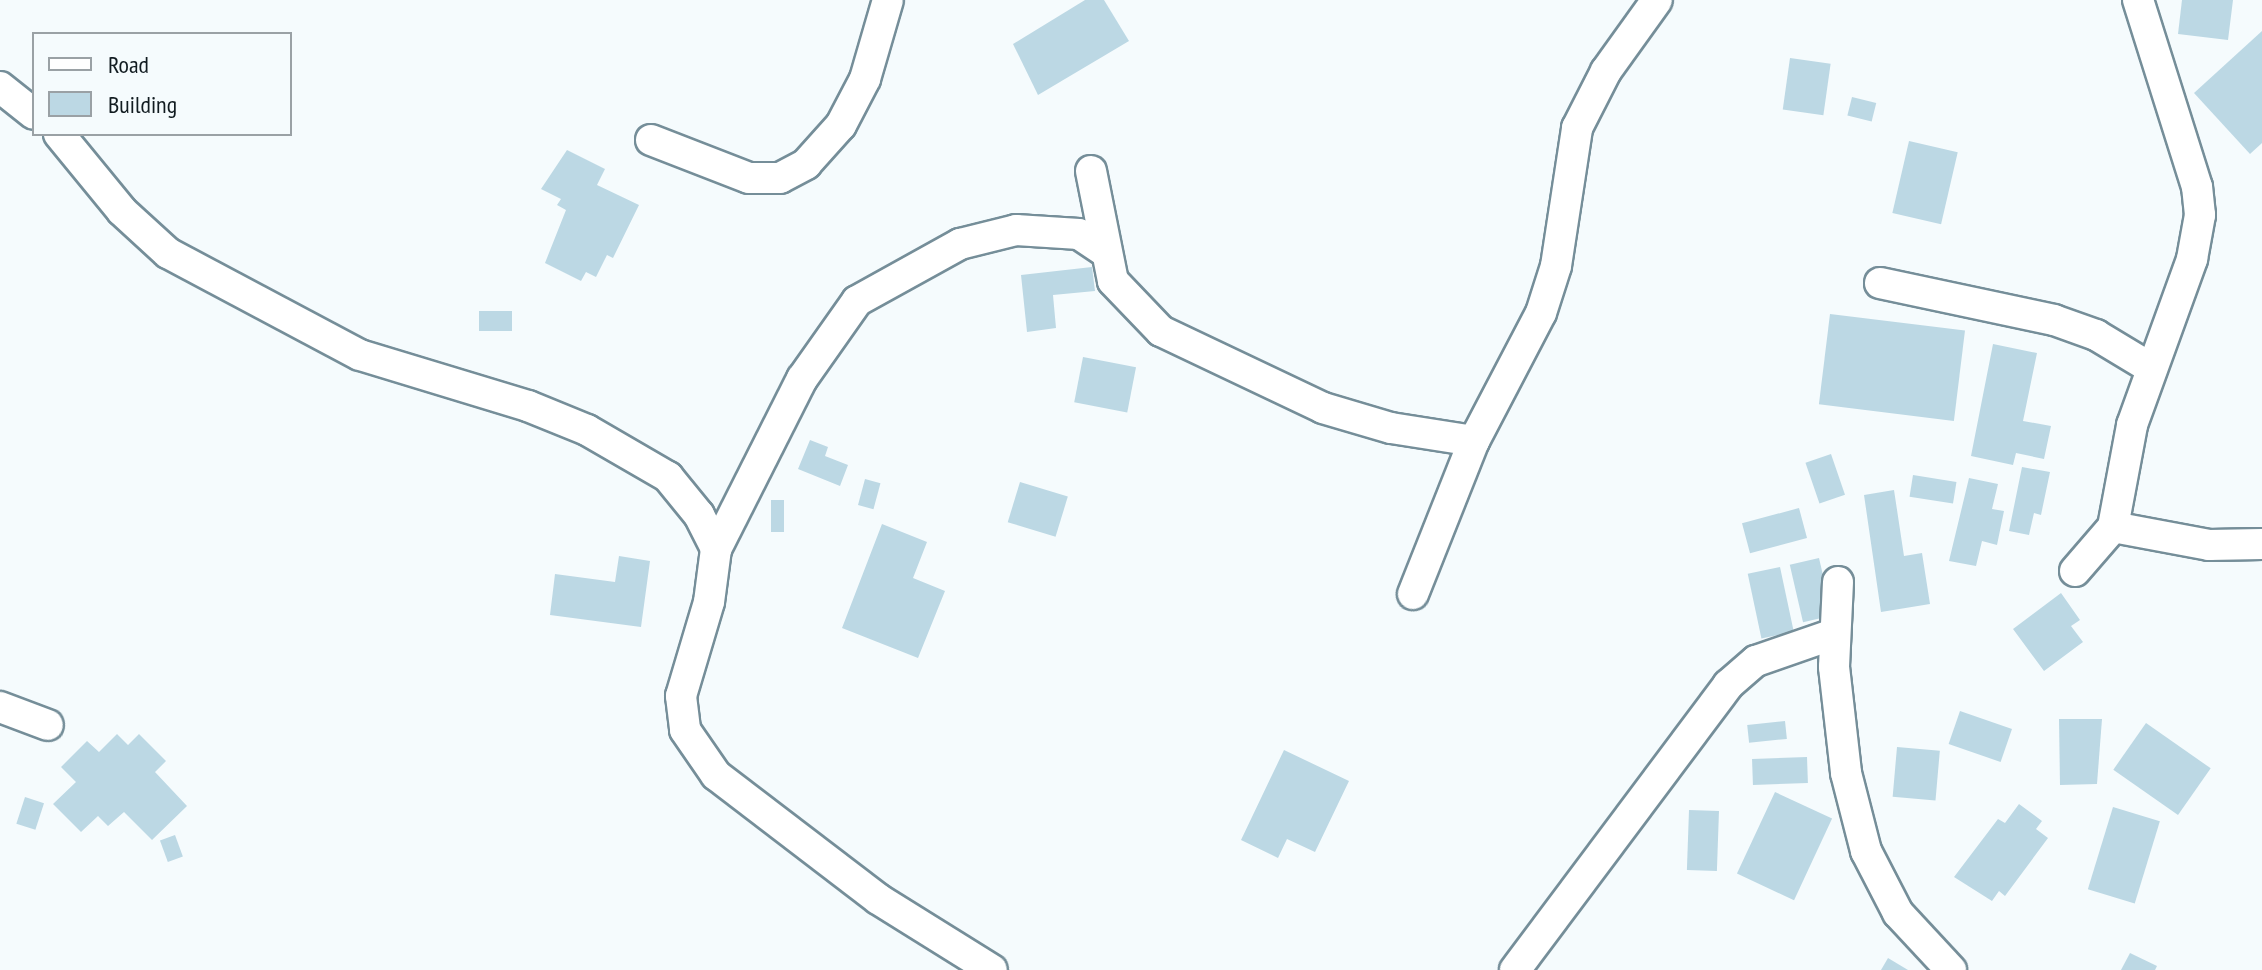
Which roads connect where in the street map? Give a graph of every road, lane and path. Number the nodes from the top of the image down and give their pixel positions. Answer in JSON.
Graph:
{"nodes":[{"id":1,"x":888,"y":0,"type":"edge"},
{"id":2,"x":1657,"y":0,"type":"edge"},
{"id":3,"x":2138,"y":0,"type":"edge"},
{"id":4,"x":0,"y":87,"type":"edge"},
{"id":5,"x":32,"y":112,"type":"edge"},
{"id":6,"x":61,"y":136,"type":"edge"},
{"id":7,"x":651,"y":140,"type":"dead end"},
{"id":8,"x":1091,"y":171,"type":"dead end"},
{"id":9,"x":1106,"y":252,"type":"junction"},
{"id":10,"x":1880,"y":283,"type":"dead end"},
{"id":11,"x":2149,"y":367,"type":"junction"},
{"id":12,"x":1474,"y":441,"type":"junction"},
{"id":13,"x":2113,"y":527,"type":"junction"},
{"id":14,"x":2262,"y":544,"type":"edge"},
{"id":15,"x":716,"y":549,"type":"junction"},
{"id":16,"x":2075,"y":571,"type":"dead end"},
{"id":17,"x":1838,"y":582,"type":"dead end"},
{"id":18,"x":1413,"y":594,"type":"dead end"},
{"id":19,"x":1831,"y":635,"type":"junction"},
{"id":20,"x":0,"y":707,"type":"edge"},
{"id":21,"x":48,"y":725,"type":"dead end"},
{"id":22,"x":992,"y":970,"type":"edge"},
{"id":23,"x":1515,"y":970,"type":"edge"},
{"id":24,"x":1951,"y":970,"type":"edge"}],
"edges":[{"from":1,"to":7,"type":"street"},
{"from":2,"to":12,"type":"street"},
{"from":3,"to":11,"type":"street"},
{"from":4,"to":5,"type":"street"},
{"from":6,"to":15,"type":"street"},
{"from":8,"to":9,"type":"street"},
{"from":9,"to":12,"type":"street"},
{"from":9,"to":15,"type":"street"},
{"from":10,"to":11,"type":"street"},
{"from":11,"to":13,"type":"street"},
{"from":12,"to":18,"type":"street"},
{"from":13,"to":14,"type":"street"},
{"from":13,"to":16,"type":"street"},
{"from":15,"to":22,"type":"street"},
{"from":17,"to":19,"type":"street"},
{"from":19,"to":23,"type":"street"},
{"from":19,"to":24,"type":"street"},
{"from":20,"to":21,"type":"street"}]}
